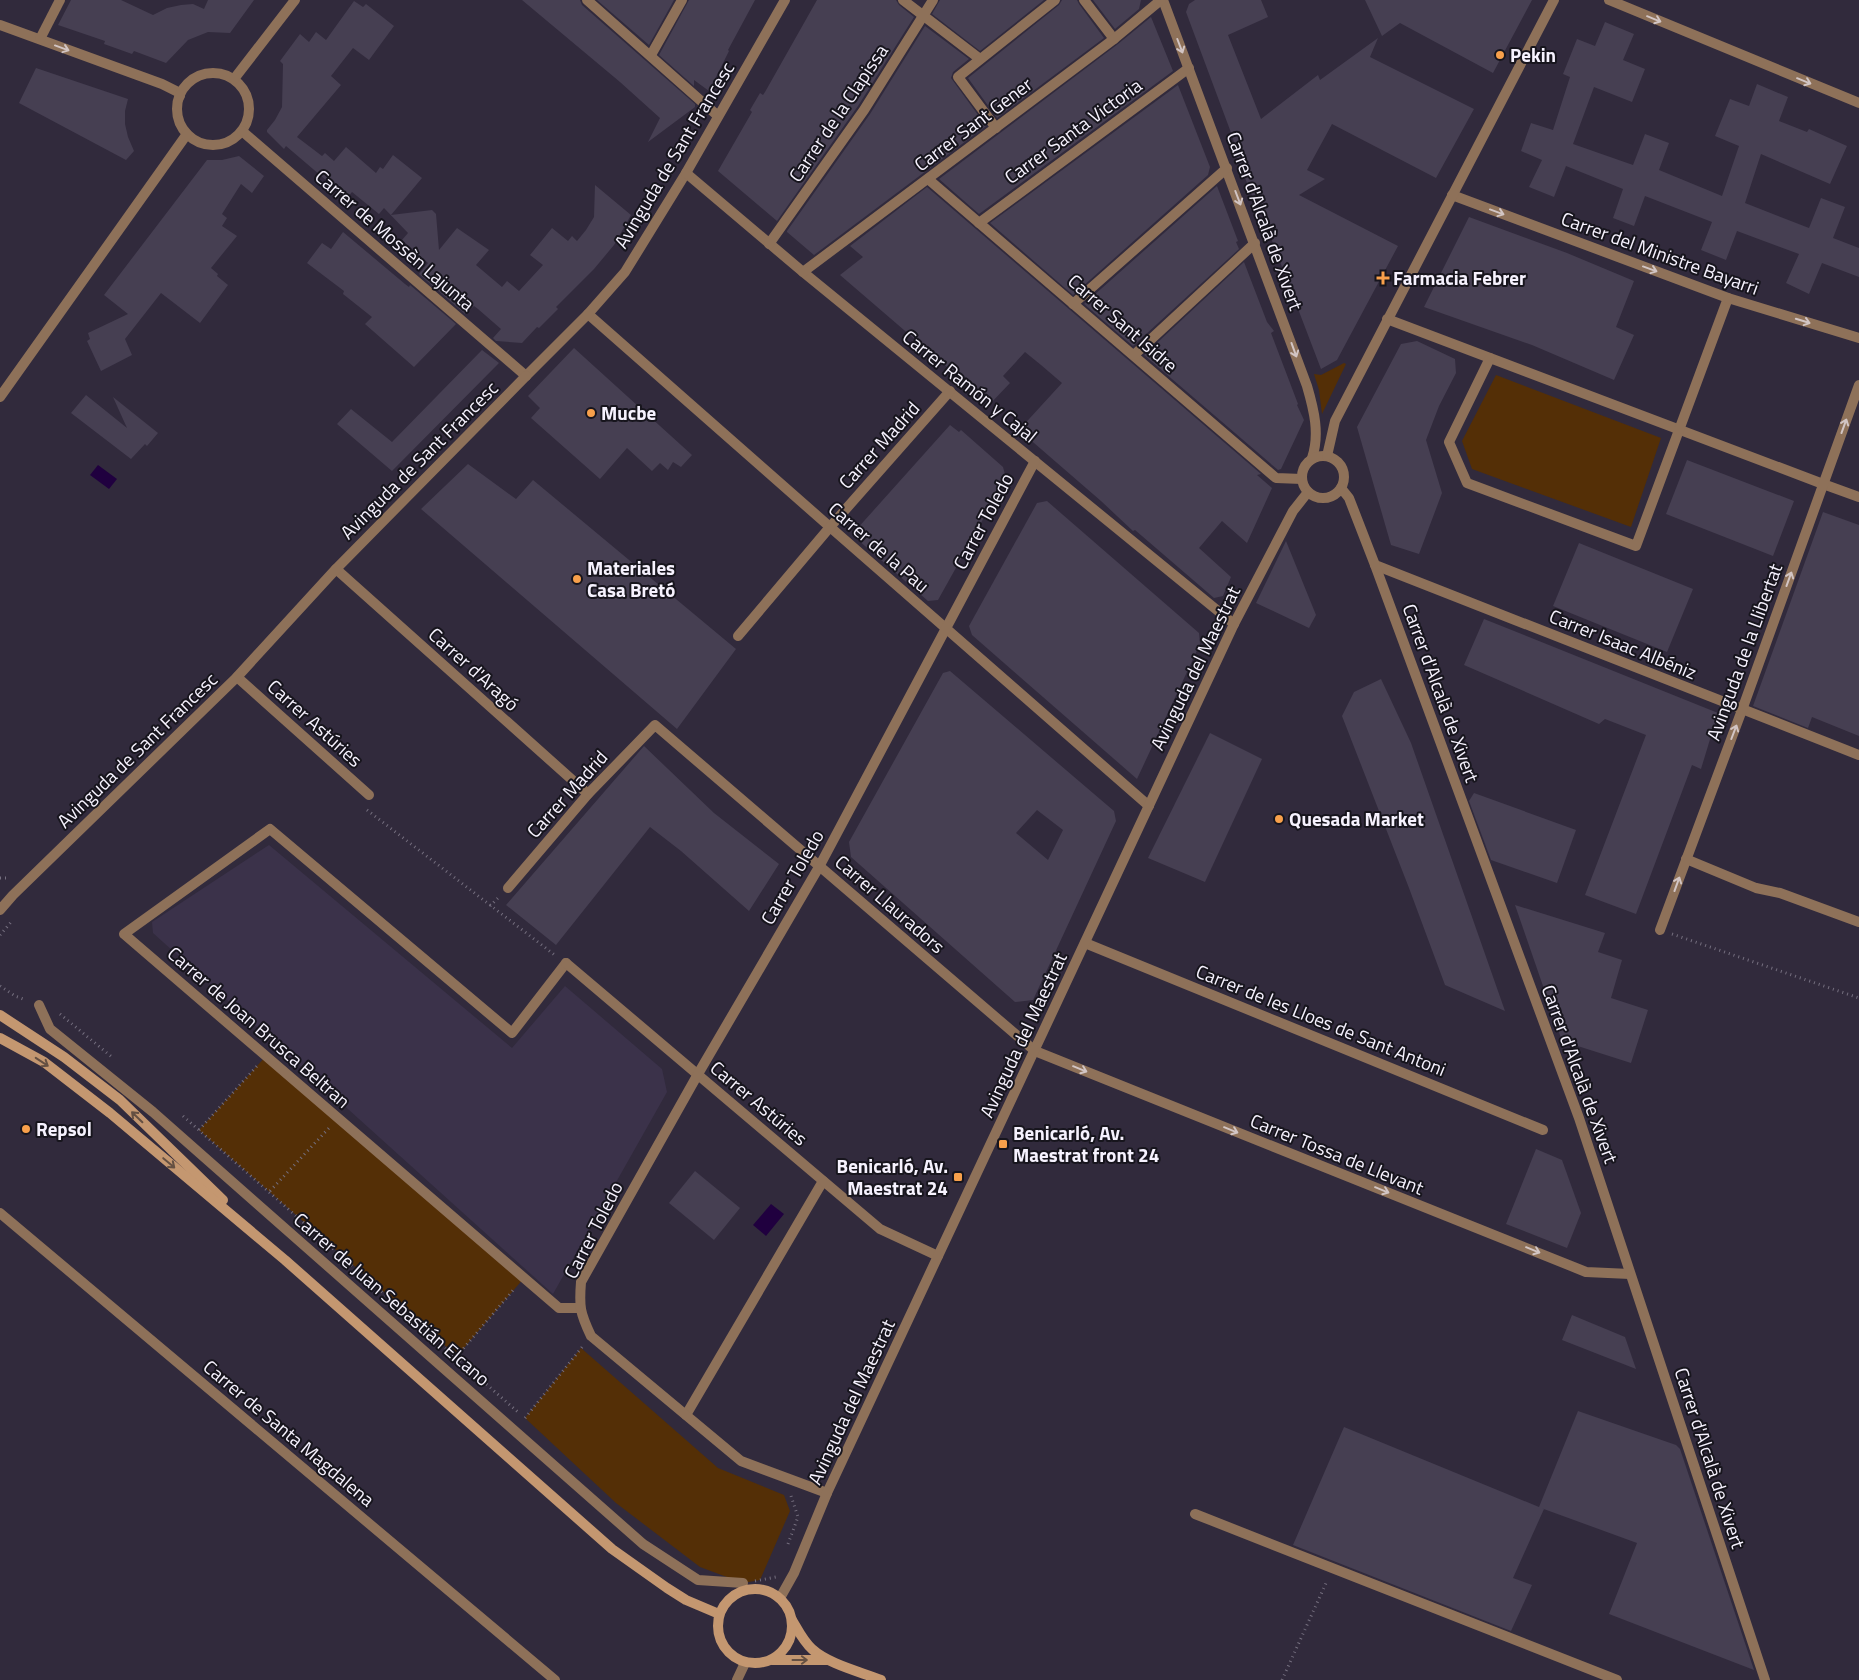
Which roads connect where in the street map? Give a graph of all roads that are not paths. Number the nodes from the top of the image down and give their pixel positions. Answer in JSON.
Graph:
{"nodes":[{"id":1,"x":60,"y":0,"type":"edge"},
{"id":2,"x":295,"y":0,"type":"edge"},
{"id":3,"x":587,"y":0,"type":"edge"},
{"id":4,"x":682,"y":0,"type":"edge"},
{"id":5,"x":785,"y":0,"type":"edge"},
{"id":6,"x":903,"y":0,"type":"edge"},
{"id":7,"x":933,"y":0,"type":"edge"},
{"id":8,"x":1055,"y":0,"type":"edge"},
{"id":9,"x":1084,"y":0,"type":"edge"},
{"id":10,"x":1162,"y":0,"type":"edge"},
{"id":11,"x":1554,"y":0,"type":"edge"},
{"id":12,"x":1609,"y":0,"type":"edge"},
{"id":13,"x":924,"y":16,"type":"junction"},
{"id":14,"x":0,"y":25,"type":"edge"},
{"id":15,"x":40,"y":39,"type":"junction"},
{"id":16,"x":1114,"y":39,"type":"junction"},
{"id":17,"x":651,"y":55,"type":"junction"},
{"id":18,"x":980,"y":60,"type":"junction"},
{"id":19,"x":1189,"y":68,"type":"junction"},
{"id":20,"x":234,"y":79,"type":"junction"},
{"id":21,"x":180,"y":96,"type":"junction"},
{"id":22,"x":1859,"y":103,"type":"edge"},
{"id":23,"x":718,"y":116,"type":"junction"},
{"id":24,"x":996,"y":128,"type":"junction"},
{"id":25,"x":242,"y":131,"type":"junction"},
{"id":26,"x":187,"y":134,"type":"junction"},
{"id":27,"x":1227,"y":168,"type":"junction"},
{"id":28,"x":686,"y":173,"type":"junction"},
{"id":29,"x":928,"y":180,"type":"junction"},
{"id":30,"x":1452,"y":195,"type":"junction"},
{"id":31,"x":979,"y":223,"type":"junction"},
{"id":32,"x":1255,"y":243,"type":"junction"},
{"id":33,"x":768,"y":244,"type":"junction"},
{"id":34,"x":803,"y":272,"type":"junction"},
{"id":35,"x":1728,"y":298,"type":"junction"},
{"id":36,"x":1073,"y":304,"type":"junction"},
{"id":37,"x":588,"y":314,"type":"junction"},
{"id":38,"x":1387,"y":319,"type":"junction"},
{"id":39,"x":1859,"y":338,"type":"edge"},
{"id":40,"x":1134,"y":355,"type":"junction"},
{"id":41,"x":1490,"y":358,"type":"junction"},
{"id":42,"x":526,"y":376,"type":"junction"},
{"id":43,"x":1859,"y":385,"type":"edge"},
{"id":44,"x":950,"y":392,"type":"junction"},
{"id":45,"x":0,"y":397,"type":"edge"},
{"id":46,"x":1680,"y":430,"type":"junction"},
{"id":47,"x":1327,"y":456,"type":"junction"},
{"id":48,"x":1312,"y":458,"type":"junction"},
{"id":49,"x":1034,"y":461,"type":"junction"},
{"id":50,"x":1302,"y":479,"type":"junction"},
{"id":51,"x":1823,"y":484,"type":"junction"},
{"id":52,"x":1341,"y":488,"type":"junction"},
{"id":53,"x":1308,"y":492,"type":"junction"},
{"id":54,"x":1859,"y":496,"type":"edge"},
{"id":55,"x":830,"y":527,"type":"junction"},
{"id":56,"x":1375,"y":565,"type":"junction"},
{"id":57,"x":336,"y":569,"type":"junction"},
{"id":58,"x":1234,"y":624,"type":"junction"},
{"id":59,"x":945,"y":629,"type":"junction"},
{"id":60,"x":738,"y":636,"type":"dead end"},
{"id":61,"x":237,"y":677,"type":"junction"},
{"id":62,"x":1742,"y":710,"type":"junction"},
{"id":63,"x":655,"y":725,"type":"joint"},
{"id":64,"x":1859,"y":755,"type":"edge"},
{"id":65,"x":588,"y":794,"type":"junction"},
{"id":66,"x":369,"y":795,"type":"road end"},
{"id":67,"x":1149,"y":806,"type":"junction"},
{"id":68,"x":1686,"y":859,"type":"junction"},
{"id":69,"x":819,"y":867,"type":"junction"},
{"id":70,"x":508,"y":888,"type":"dead end"},
{"id":71,"x":13,"y":895,"type":"junction"},
{"id":72,"x":0,"y":903,"type":"edge"},
{"id":73,"x":0,"y":910,"type":"edge"},
{"id":74,"x":1859,"y":922,"type":"edge"},
{"id":75,"x":1660,"y":930,"type":"road end"},
{"id":76,"x":1085,"y":944,"type":"junction"},
{"id":77,"x":566,"y":963,"type":"joint"},
{"id":78,"x":39,"y":1005,"type":"road end"},
{"id":79,"x":0,"y":1015,"type":"edge"},
{"id":80,"x":0,"y":1038,"type":"edge"},
{"id":81,"x":1035,"y":1051,"type":"junction"},
{"id":82,"x":698,"y":1074,"type":"junction"},
{"id":83,"x":1543,"y":1130,"type":"dead end"},
{"id":84,"x":823,"y":1180,"type":"junction"},
{"id":85,"x":0,"y":1213,"type":"edge"},
{"id":86,"x":938,"y":1256,"type":"junction"},
{"id":87,"x":285,"y":1260,"type":"junction"},
{"id":88,"x":1630,"y":1274,"type":"junction"},
{"id":89,"x":580,"y":1308,"type":"junction"},
{"id":90,"x":686,"y":1415,"type":"junction"},
{"id":91,"x":827,"y":1493,"type":"junction"},
{"id":92,"x":1195,"y":1514,"type":"dead end"},
{"id":93,"x":743,"y":1583,"type":"road end"},
{"id":94,"x":780,"y":1598,"type":"junction"},
{"id":95,"x":719,"y":1614,"type":"junction"},
{"id":96,"x":792,"y":1620,"type":"junction"},
{"id":97,"x":770,"y":1660,"type":"junction"},
{"id":98,"x":831,"y":1661,"type":"junction"},
{"id":99,"x":745,"y":1663,"type":"junction"},
{"id":100,"x":555,"y":1680,"type":"edge"},
{"id":101,"x":737,"y":1680,"type":"edge"},
{"id":102,"x":881,"y":1680,"type":"edge"},
{"id":103,"x":1616,"y":1680,"type":"edge"},
{"id":104,"x":1765,"y":1680,"type":"edge"}],
"edges":[{"from":1,"to":15,"type":"street"},
{"from":2,"to":20,"type":"street"},
{"from":3,"to":17,"type":"street"},
{"from":4,"to":17,"type":"street"},
{"from":5,"to":23,"type":"street","name":"Avinguda de Sant Francesc"},
{"from":6,"to":13,"type":"street"},
{"from":7,"to":13,"type":"street","name":"Carrer de la Clapissa"},
{"from":8,"to":18,"type":"street"},
{"from":9,"to":16,"type":"street"},
{"from":10,"to":16,"type":"street","name":"Carrer Sant Gener"},
{"from":10,"to":19,"type":"street","name":"Carrer d'Alcalà de Xivert","one_way":true},
{"from":11,"to":30,"type":"street"},
{"from":12,"to":22,"type":"street","one_way":true},
{"from":13,"to":18,"type":"street"},
{"from":13,"to":33,"type":"street","name":"Carrer de la Clapissa"},
{"from":14,"to":15,"type":"street"},
{"from":15,"to":21,"type":"street","one_way":true},
{"from":16,"to":24,"type":"street","name":"Carrer Sant Gener"},
{"from":17,"to":23,"type":"street"},
{"from":18,"to":24,"type":"street"},
{"from":19,"to":27,"type":"street","name":"Carrer d'Alcalà de Xivert"},
{"from":19,"to":31,"type":"street","name":"Carrer Santa Victoria"},
{"from":20,"to":21,"type":"street"},
{"from":20,"to":25,"type":"street"},
{"from":21,"to":26,"type":"street"},
{"from":23,"to":28,"type":"street","name":"Avinguda de Sant Francesc"},
{"from":24,"to":29,"type":"street","name":"Carrer Sant Gener"},
{"from":25,"to":26,"type":"street"},
{"from":25,"to":42,"type":"street","name":"Carrer de Mossèn Lajunta"},
{"from":26,"to":45,"type":"street"},
{"from":27,"to":32,"type":"street","name":"Carrer d'Alcalà de Xivert","one_way":true},
{"from":27,"to":36,"type":"street"},
{"from":28,"to":33,"type":"street","name":"Carrer Ramón y Cajal"},
{"from":28,"to":37,"type":"street","name":"Avinguda de Sant Francesc"},
{"from":29,"to":31,"type":"street","name":"Carrer Sant Isidre"},
{"from":29,"to":34,"type":"street","name":"Carrer Sant Gener"},
{"from":30,"to":35,"type":"street","name":"Carrer del Ministre Bayarri","one_way":true},
{"from":30,"to":38,"type":"street"},
{"from":31,"to":36,"type":"street","name":"Carrer Sant Isidre"},
{"from":32,"to":40,"type":"street"},
{"from":32,"to":48,"type":"street","name":"Carrer d'Alcalà de Xivert","one_way":true},
{"from":33,"to":34,"type":"street","name":"Carrer Ramón y Cajal"},
{"from":34,"to":44,"type":"street","name":"Carrer Ramón y Cajal"},
{"from":35,"to":39,"type":"street","name":"Carrer del Ministre Bayarri","one_way":true},
{"from":35,"to":46,"type":"street"},
{"from":36,"to":40,"type":"street","name":"Carrer Sant Isidre"},
{"from":37,"to":42,"type":"street","name":"Avinguda de Sant Francesc"},
{"from":37,"to":55,"type":"street","name":"Carrer de la Pau"},
{"from":38,"to":41,"type":"street"},
{"from":38,"to":47,"type":"street"},
{"from":40,"to":50,"type":"street","name":"Carrer Sant Isidre"},
{"from":41,"to":46,"type":"street"},
{"from":41,"to":46,"type":"street"},
{"from":42,"to":57,"type":"street","name":"Avinguda de Sant Francesc"},
{"from":51,"to":43,"type":"street","name":"Avinguda de la Llibertat","one_way":true},
{"from":44,"to":49,"type":"street","name":"Carrer Ramón y Cajal"},
{"from":44,"to":55,"type":"street","name":"Carrer Madrid"},
{"from":46,"to":51,"type":"street"},
{"from":47,"to":48,"type":"street"},
{"from":47,"to":52,"type":"street"},
{"from":48,"to":50,"type":"street"},
{"from":49,"to":58,"type":"street","name":"Carrer Ramón y Cajal"},
{"from":49,"to":59,"type":"street","name":"Carrer Toledo"},
{"from":50,"to":53,"type":"street"},
{"from":51,"to":54,"type":"street"},
{"from":62,"to":51,"type":"street","name":"Avinguda de la Llibertat","one_way":true},
{"from":52,"to":53,"type":"street"},
{"from":52,"to":56,"type":"street","name":"Carrer d'Alcalà de Xivert"},
{"from":53,"to":58,"type":"street","name":"Avinguda del Maestrat"},
{"from":55,"to":59,"type":"street","name":"Carrer de la Pau"},
{"from":55,"to":60,"type":"street","name":"Carrer Madrid"},
{"from":56,"to":62,"type":"street","name":"Carrer Isaac Albéniz"},
{"from":56,"to":88,"type":"street","name":"Carrer d'Alcalà de Xivert"},
{"from":57,"to":61,"type":"street","name":"Avinguda de Sant Francesc"},
{"from":57,"to":65,"type":"street","name":"Carrer d'Aragó"},
{"from":58,"to":67,"type":"street","name":"Avinguda del Maestrat"},
{"from":59,"to":67,"type":"street","name":"Carrer de la Pau"},
{"from":59,"to":69,"type":"street","name":"Carrer Toledo"},
{"from":61,"to":66,"type":"street","name":"Carrer Astúries"},
{"from":61,"to":71,"type":"street","name":"Avinguda de Sant Francesc"},
{"from":62,"to":64,"type":"street","name":"Carrer Isaac Albéniz"},
{"from":68,"to":62,"type":"street","name":"Avinguda de la Llibertat","one_way":true},
{"from":63,"to":65,"type":"street","name":"Carrer Madrid"},
{"from":63,"to":69,"type":"street","name":"Carrer Llauradors"},
{"from":65,"to":70,"type":"street","name":"Carrer Madrid"},
{"from":67,"to":76,"type":"street","name":"Avinguda del Maestrat"},
{"from":68,"to":74,"type":"street"},
{"from":75,"to":68,"type":"street","name":"Avinguda de la Llibertat","one_way":true},
{"from":69,"to":81,"type":"street","name":"Carrer Llauradors"},
{"from":69,"to":82,"type":"street","name":"Carrer Toledo"},
{"from":71,"to":72,"type":"street","name":"Avinguda de Sant Francesc"},
{"from":71,"to":73,"type":"street","name":"Avinguda de Sant Francesc"},
{"from":76,"to":81,"type":"street","name":"Avinguda del Maestrat"},
{"from":76,"to":83,"type":"street","name":"Carrer de les Lloes de Sant Antoni"},
{"from":77,"to":82,"type":"street","name":"Carrer Astúries"},
{"from":77,"to":89,"type":"street","name":"Carrer de Joan Brusca Beltran"},
{"from":78,"to":93,"type":"street","name":"Carrer de Juan Sebastián Elcano"},
{"from":87,"to":79,"type":"main road","one_way":true},
{"from":80,"to":87,"type":"main road","one_way":true},
{"from":81,"to":86,"type":"street","name":"Avinguda del Maestrat"},
{"from":81,"to":88,"type":"street","name":"Carrer Tossa de Llevant","one_way":true},
{"from":82,"to":84,"type":"street","name":"Carrer Astúries"},
{"from":82,"to":89,"type":"street","name":"Carrer Toledo"},
{"from":84,"to":86,"type":"street","name":"Carrer Astúries"},
{"from":84,"to":90,"type":"street"},
{"from":85,"to":100,"type":"street","name":"Carrer de Santa Magdalena"},
{"from":86,"to":91,"type":"street","name":"Avinguda del Maestrat"},
{"from":87,"to":95,"type":"main road"},
{"from":88,"to":104,"type":"street","name":"Carrer d'Alcalà de Xivert"},
{"from":89,"to":90,"type":"street"},
{"from":90,"to":91,"type":"street"},
{"from":91,"to":94,"type":"street","name":"Avinguda del Maestrat"},
{"from":92,"to":103,"type":"street"},
{"from":94,"to":95,"type":"main road"},
{"from":94,"to":96,"type":"main road"},
{"from":95,"to":99,"type":"main road"},
{"from":96,"to":97,"type":"main road"},
{"from":96,"to":98,"type":"main road"},
{"from":97,"to":98,"type":"main road","one_way":true},
{"from":97,"to":99,"type":"main road"},
{"from":98,"to":102,"type":"main road"},
{"from":99,"to":101,"type":"street"}]}
